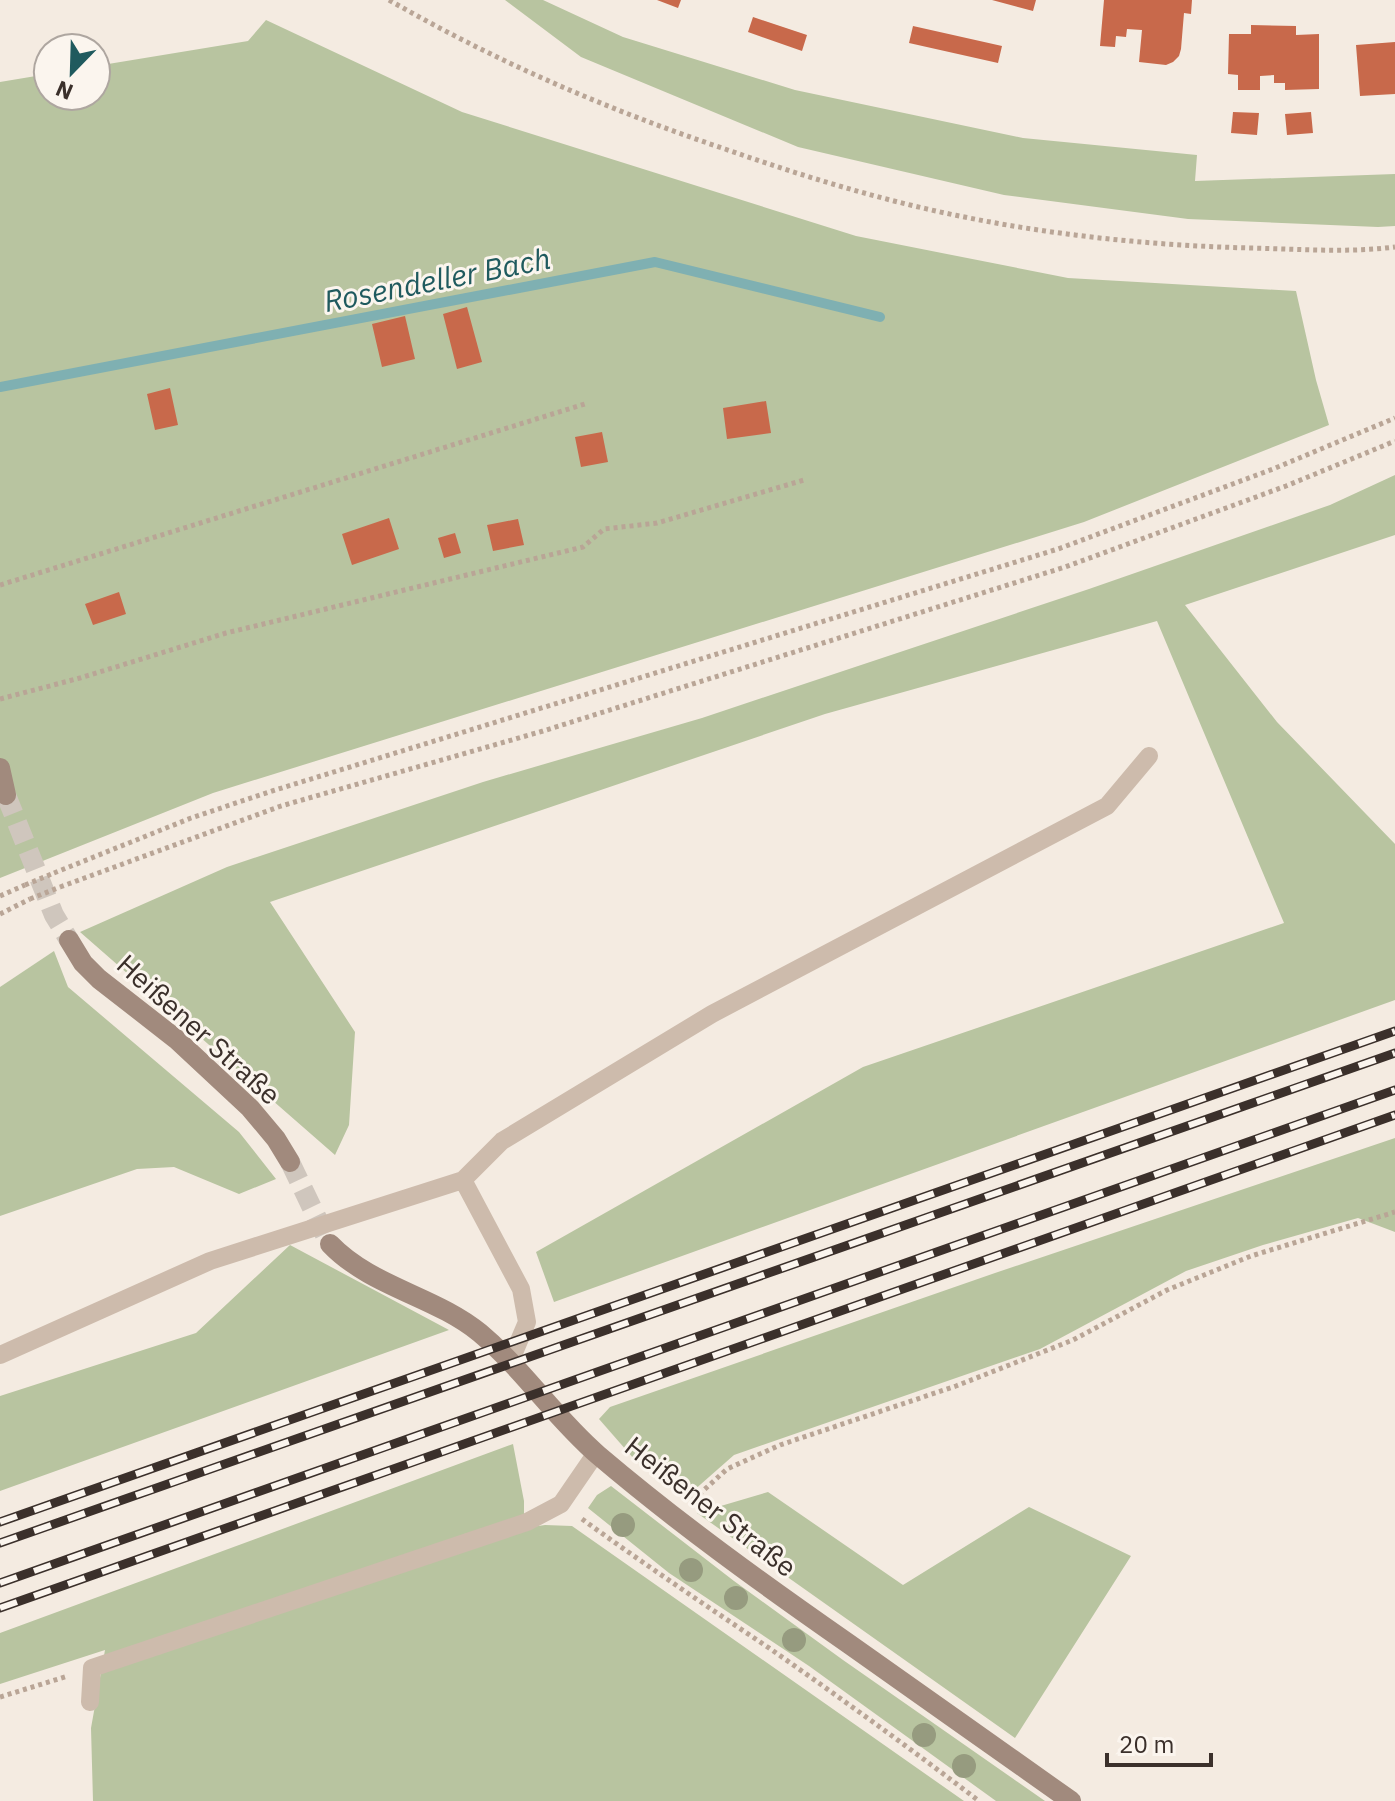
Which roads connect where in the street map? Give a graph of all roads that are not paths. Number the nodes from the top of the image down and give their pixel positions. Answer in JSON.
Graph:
{"nodes":[{"id":1,"x":1149,"y":756,"type":"dead end"},
{"id":2,"x":0,"y":768,"type":"edge"},
{"id":3,"x":6,"y":795,"type":"dead end"},
{"id":4,"x":69,"y":940,"type":"tunnel mouth"},
{"id":5,"x":290,"y":1162,"type":"tunnel mouth"},
{"id":6,"x":463,"y":1180,"type":"junction"},
{"id":7,"x":330,"y":1244,"type":"tunnel mouth"},
{"id":8,"x":0,"y":1355,"type":"edge"},
{"id":9,"x":510,"y":1362,"type":"junction"},
{"id":10,"x":596,"y":1453,"type":"junction"},
{"id":11,"x":90,"y":1702,"type":"dead end"},
{"id":12,"x":1071,"y":1801,"type":"edge"}],
"edges":[{"from":1,"to":6,"type":"lane"},
{"from":2,"to":3,"type":"street"},
{"from":4,"to":5,"type":"street","name":"Heißener Straße"},
{"from":6,"to":8,"type":"lane"},
{"from":6,"to":9,"type":"lane"},
{"from":7,"to":9,"type":"street","name":"Heißener Straße"},
{"from":9,"to":10,"type":"street","name":"Heißener Straße"},
{"from":10,"to":11,"type":"lane"},
{"from":10,"to":12,"type":"street","name":"Heißener Straße"}]}
